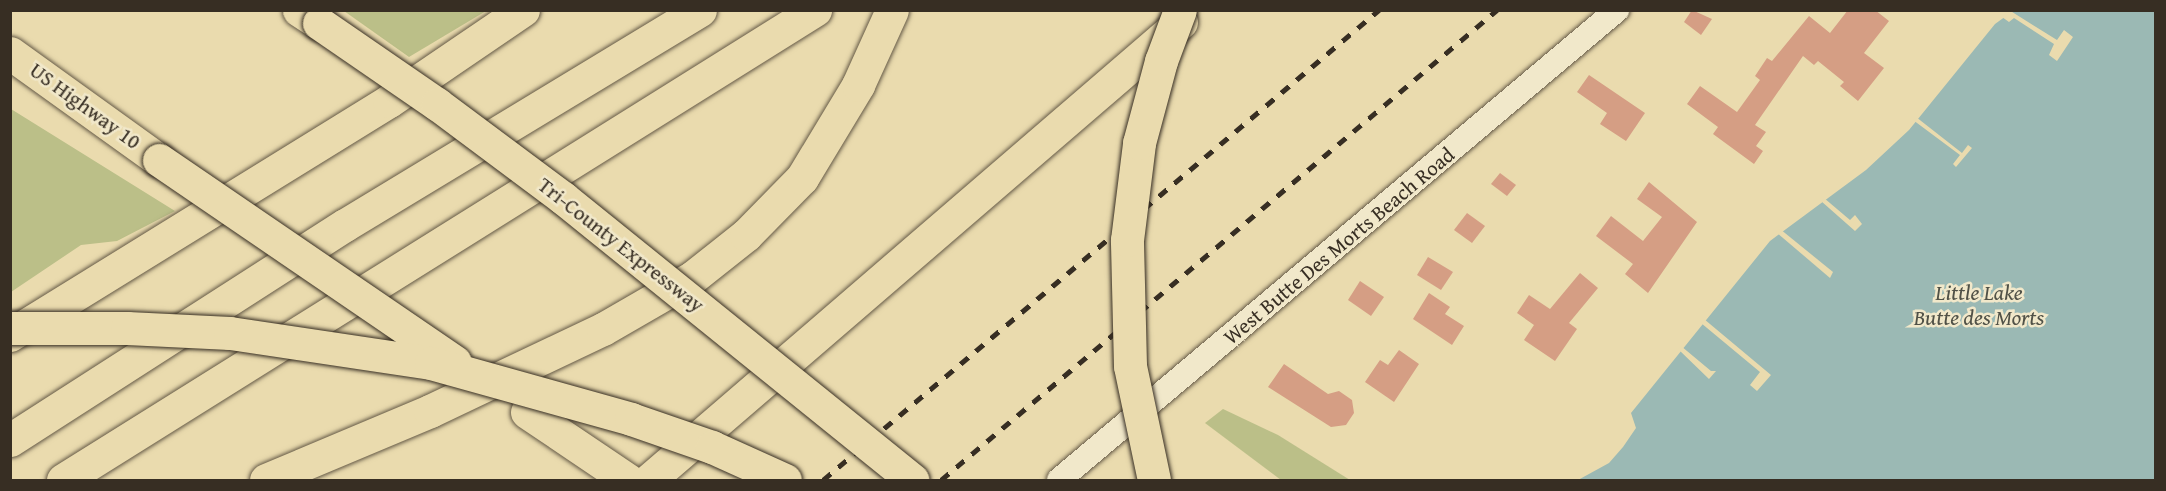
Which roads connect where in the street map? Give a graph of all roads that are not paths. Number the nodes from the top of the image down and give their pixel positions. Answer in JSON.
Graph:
{"nodes":[{"id":1,"x":523,"y":10,"type":"edge"},
{"id":2,"x":700,"y":10,"type":"edge"},
{"id":3,"x":815,"y":10,"type":"edge"},
{"id":4,"x":892,"y":10,"type":"edge"},
{"id":5,"x":1180,"y":10,"type":"edge"},
{"id":6,"x":1194,"y":10,"type":"edge"},
{"id":7,"x":1617,"y":10,"type":"edge"},
{"id":8,"x":309,"y":17,"type":"edge"},
{"id":9,"x":10,"y":53,"type":"edge"},
{"id":10,"x":10,"y":78,"type":"edge"},
{"id":11,"x":159,"y":160,"type":"junction"},
{"id":12,"x":10,"y":328,"type":"edge"},
{"id":13,"x":10,"y":335,"type":"edge"},
{"id":14,"x":10,"y":440,"type":"edge"},
{"id":15,"x":63,"y":480,"type":"edge"},
{"id":16,"x":266,"y":480,"type":"edge"},
{"id":17,"x":628,"y":480,"type":"edge"},
{"id":18,"x":649,"y":480,"type":"edge"},
{"id":19,"x":785,"y":480,"type":"edge"},
{"id":20,"x":912,"y":480,"type":"edge"},
{"id":21,"x":1059,"y":480,"type":"edge"},
{"id":22,"x":1154,"y":480,"type":"edge"}],
"edges":[{"from":1,"to":13,"type":"highway"},
{"from":2,"to":14,"type":"highway"},
{"from":3,"to":15,"type":"highway"},
{"from":4,"to":16,"type":"highway"},
{"from":5,"to":22,"type":"highway","bridge":true},
{"from":6,"to":18,"type":"highway"},
{"from":7,"to":21,"type":"street","name":"West Butte Des Morts Beach Road"},
{"from":8,"to":20,"type":"highway","name":"Tri-County Expressway","bridge":true},
{"from":9,"to":11,"type":"highway","name":"US Highway 10"},
{"from":10,"to":11,"type":"highway"},
{"from":11,"to":17,"type":"highway","bridge":true},
{"from":12,"to":19,"type":"highway","bridge":true}]}
